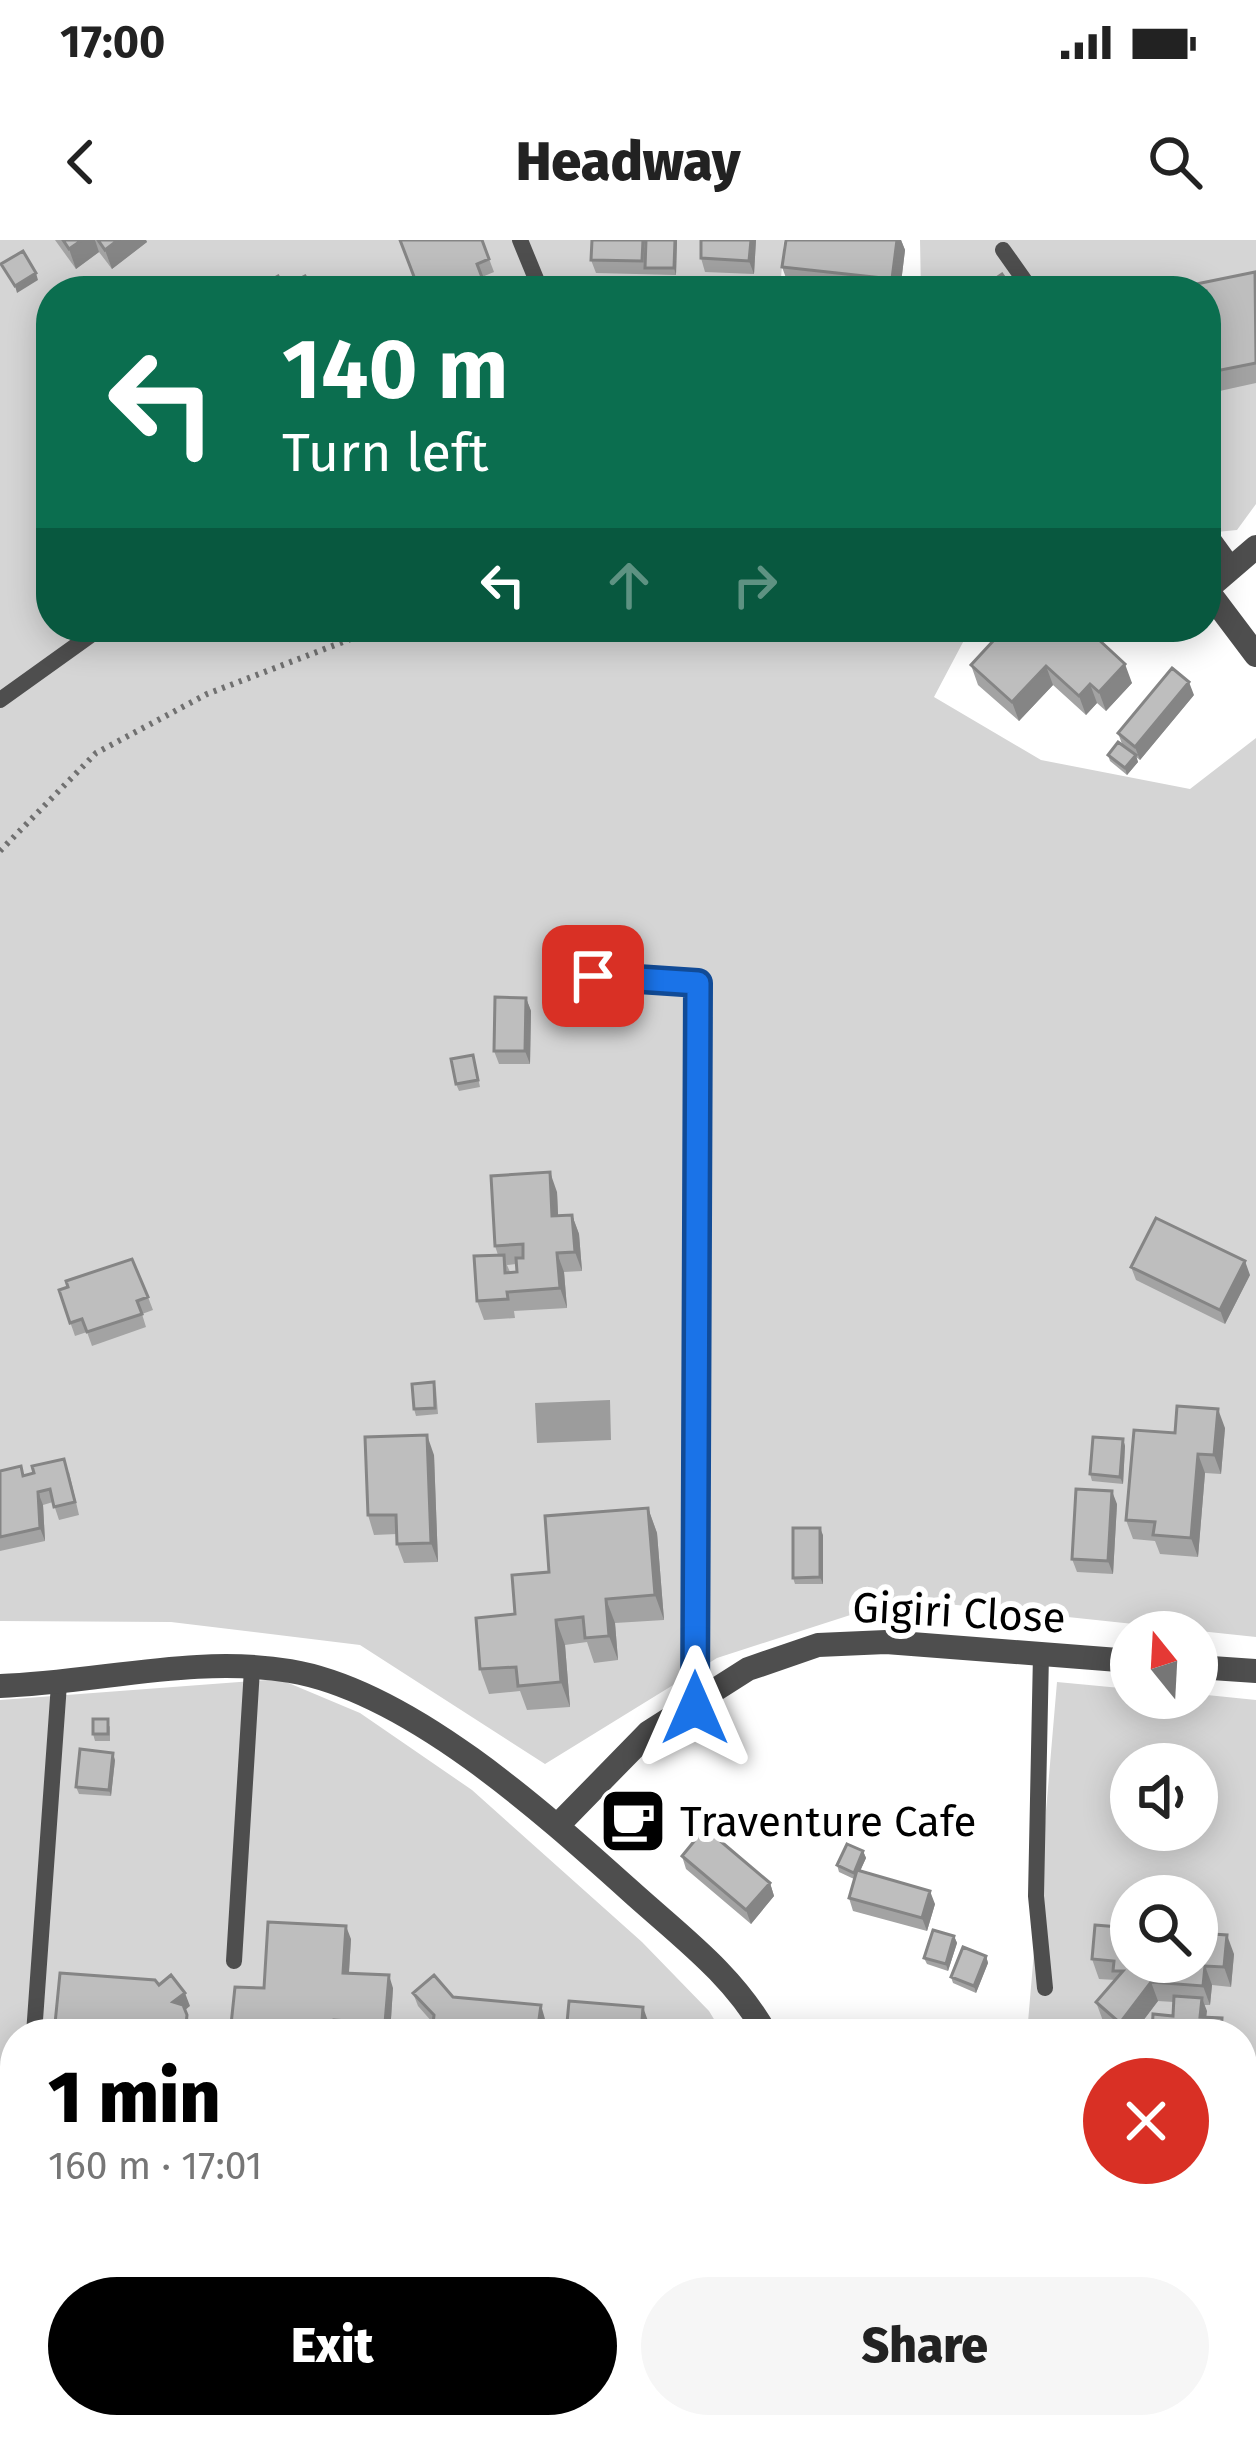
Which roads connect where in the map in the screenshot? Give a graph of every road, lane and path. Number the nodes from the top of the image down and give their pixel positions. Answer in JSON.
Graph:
{"nodes":[{"id":1,"x":520,"y":240,"type":"edge"},
{"id":2,"x":1003,"y":250,"type":"dead end"},
{"id":3,"x":535,"y":276,"type":"edge"},
{"id":4,"x":1021,"y":276,"type":"edge"},
{"id":5,"x":1256,"y":547,"type":"edge"},
{"id":6,"x":1221,"y":550,"type":"edge"},
{"id":7,"x":1235,"y":569,"type":"junction"},
{"id":8,"x":1221,"y":579,"type":"edge"},
{"id":9,"x":1221,"y":610,"type":"edge"},
{"id":10,"x":81,"y":642,"type":"edge"},
{"id":11,"x":343,"y":642,"type":"edge"},
{"id":12,"x":1256,"y":655,"type":"edge"},
{"id":13,"x":0,"y":700,"type":"edge"},
{"id":14,"x":0,"y":851,"type":"edge"},
{"id":15,"x":593,"y":976,"type":"dead end"},
{"id":16,"x":1041,"y":1654,"type":"junction"},
{"id":17,"x":1110,"y":1659,"type":"edge"},
{"id":18,"x":1218,"y":1668,"type":"edge"},
{"id":19,"x":252,"y":1669,"type":"junction"},
{"id":20,"x":1256,"y":1671,"type":"edge"},
{"id":21,"x":59,"y":1684,"type":"junction"},
{"id":22,"x":0,"y":1686,"type":"edge"},
{"id":23,"x":695,"y":1708,"type":"junction"},
{"id":24,"x":558,"y":1826,"type":"junction"},
{"id":25,"x":234,"y":1961,"type":"dead end"},
{"id":26,"x":1045,"y":1988,"type":"dead end"},
{"id":27,"x":35,"y":2019,"type":"edge"},
{"id":28,"x":755,"y":2019,"type":"edge"}],
"edges":[{"from":1,"to":3,"type":"lane"},
{"from":2,"to":4,"type":"lane"},
{"from":5,"to":7,"type":"street"},
{"from":6,"to":7,"type":"lane"},
{"from":7,"to":8,"type":"street"},
{"from":9,"to":12,"type":"street"},
{"from":10,"to":13,"type":"lane"},
{"from":11,"to":14,"type":"path"},
{"from":15,"to":23,"type":"street"},
{"from":16,"to":17,"type":"street","name":"Gigiri Close"},
{"from":16,"to":23,"type":"street","name":"Gigiri Close"},
{"from":16,"to":26,"type":"lane"},
{"from":18,"to":20,"type":"street"},
{"from":19,"to":21,"type":"street"},
{"from":19,"to":24,"type":"street"},
{"from":19,"to":25,"type":"lane"},
{"from":21,"to":22,"type":"street"},
{"from":21,"to":27,"type":"lane"},
{"from":23,"to":24,"type":"street","name":"Gigiri Close"},
{"from":24,"to":28,"type":"street"}]}
